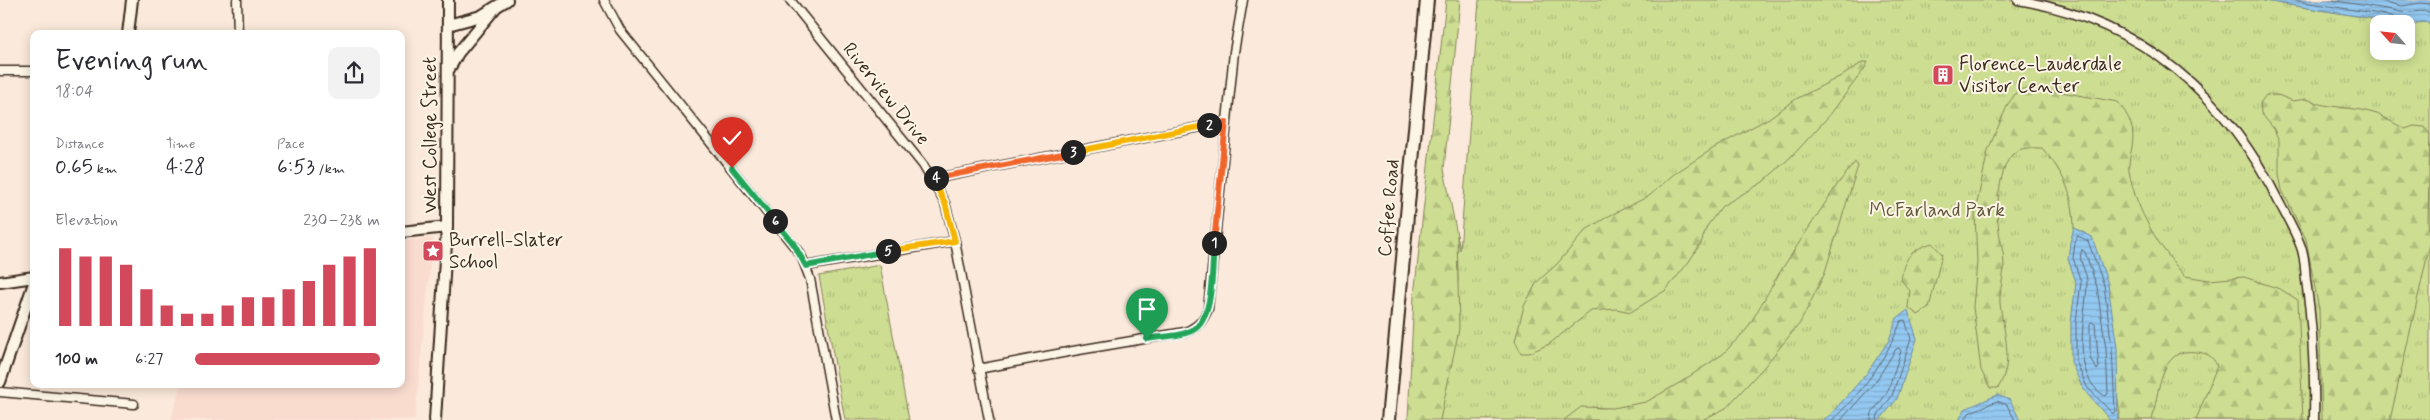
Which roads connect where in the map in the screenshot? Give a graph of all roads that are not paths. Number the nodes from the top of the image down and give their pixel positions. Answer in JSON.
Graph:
{"nodes":[{"id":1,"x":132,"y":0,"type":"edge"},
{"id":2,"x":237,"y":0,"type":"edge"},
{"id":3,"x":448,"y":0,"type":"edge"},
{"id":4,"x":507,"y":0,"type":"edge"},
{"id":5,"x":604,"y":0,"type":"edge"},
{"id":6,"x":790,"y":0,"type":"edge"},
{"id":7,"x":1243,"y":0,"type":"edge"},
{"id":8,"x":1427,"y":0,"type":"edge"},
{"id":9,"x":2018,"y":0,"type":"edge"},
{"id":10,"x":496,"y":7,"type":"junction"},
{"id":11,"x":448,"y":25,"type":"junction"},
{"id":12,"x":128,"y":30,"type":"edge"},
{"id":13,"x":238,"y":30,"type":"edge"},
{"id":14,"x":449,"y":70,"type":"junction"},
{"id":15,"x":0,"y":72,"type":"edge"},
{"id":16,"x":30,"y":72,"type":"edge"},
{"id":17,"x":1226,"y":122,"type":"junction"},
{"id":18,"x":932,"y":178,"type":"junction"},
{"id":19,"x":447,"y":227,"type":"junction"},
{"id":20,"x":405,"y":232,"type":"edge"},
{"id":21,"x":955,"y":241,"type":"junction"},
{"id":22,"x":806,"y":266,"type":"junction"},
{"id":23,"x":30,"y":278,"type":"edge"},
{"id":24,"x":0,"y":282,"type":"edge"},
{"id":25,"x":30,"y":295,"type":"edge"},
{"id":26,"x":978,"y":369,"type":"junction"},
{"id":27,"x":0,"y":382,"type":"edge"},
{"id":28,"x":0,"y":392,"type":"edge"},
{"id":29,"x":134,"y":404,"type":"dead end"},
{"id":30,"x":435,"y":420,"type":"edge"},
{"id":31,"x":836,"y":420,"type":"edge"},
{"id":32,"x":989,"y":420,"type":"edge"},
{"id":33,"x":1388,"y":420,"type":"edge"},
{"id":34,"x":2314,"y":420,"type":"edge"}],
"edges":[{"from":1,"to":12,"type":"street"},
{"from":2,"to":13,"type":"street"},
{"from":3,"to":11,"type":"street","name":"West College Street"},
{"from":4,"to":10,"type":"street"},
{"from":5,"to":22,"type":"street"},
{"from":6,"to":18,"type":"street","name":"Riverview Drive"},
{"from":7,"to":17,"type":"street"},
{"from":8,"to":33,"type":"main road","name":"Coffee Road"},
{"from":9,"to":34,"type":"street"},
{"from":10,"to":11,"type":"street"},
{"from":10,"to":14,"type":"street"},
{"from":11,"to":14,"type":"street","name":"West College Street"},
{"from":14,"to":19,"type":"street","name":"West College Street"},
{"from":15,"to":16,"type":"street"},
{"from":17,"to":18,"type":"street"},
{"from":17,"to":26,"type":"street"},
{"from":18,"to":21,"type":"street","name":"Riverview Drive"},
{"from":19,"to":20,"type":"street"},
{"from":19,"to":30,"type":"street","name":"West College Street"},
{"from":21,"to":22,"type":"street"},
{"from":21,"to":26,"type":"street","name":"Riverview Drive"},
{"from":22,"to":31,"type":"street"},
{"from":23,"to":24,"type":"street"},
{"from":25,"to":27,"type":"street"},
{"from":26,"to":32,"type":"street","name":"Riverview Drive"},
{"from":28,"to":29,"type":"street"}]}
